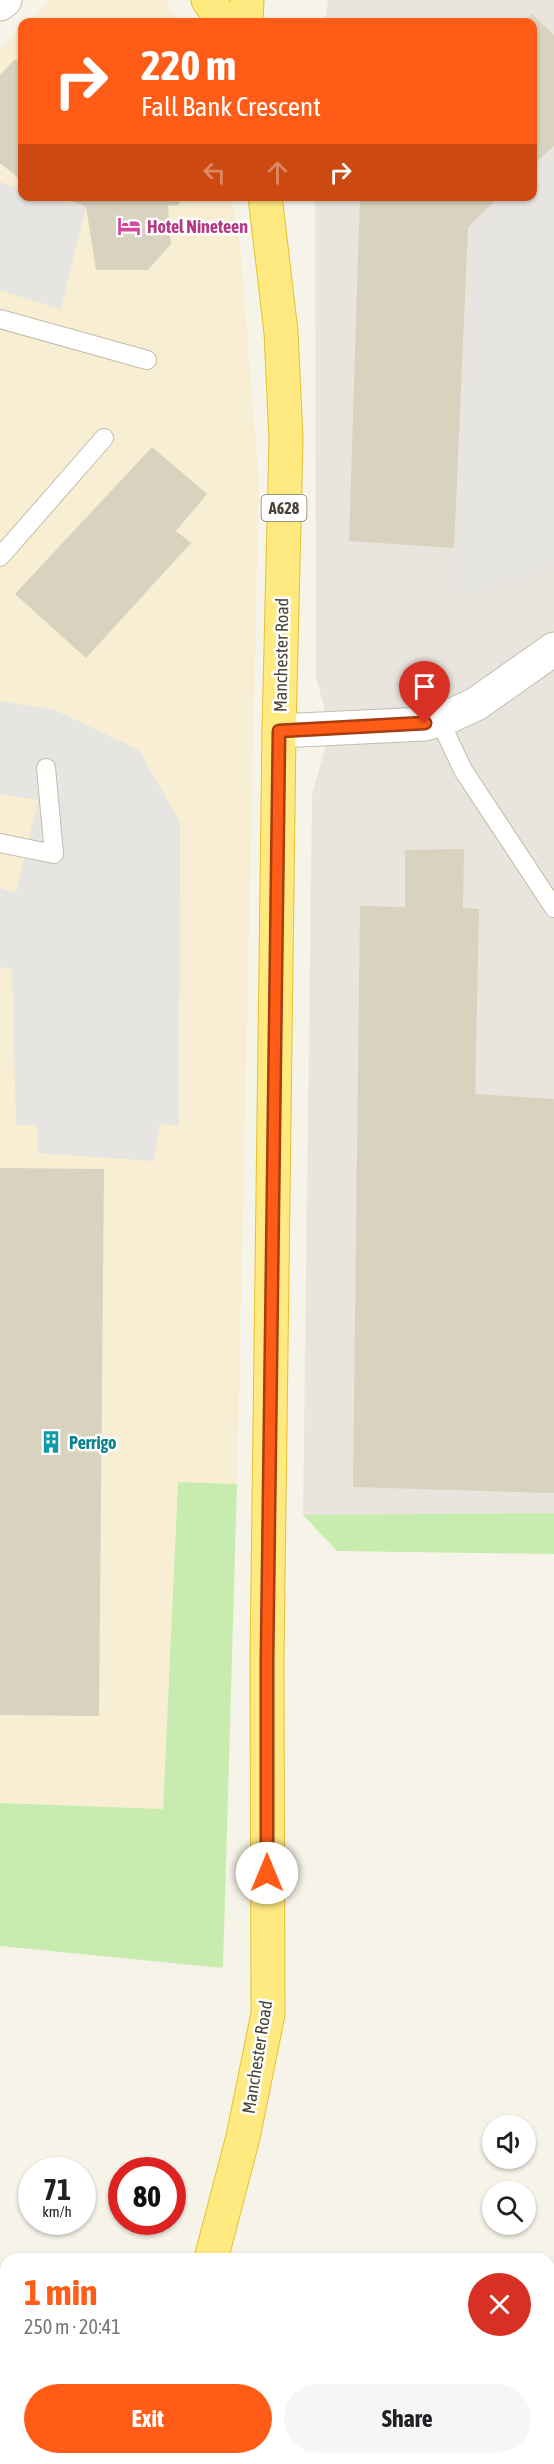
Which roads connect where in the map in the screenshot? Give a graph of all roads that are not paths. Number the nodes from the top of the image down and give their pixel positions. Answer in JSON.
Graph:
{"nodes":[{"id":1,"x":5,"y":0,"type":"edge"},
{"id":2,"x":208,"y":0,"type":"edge"},
{"id":3,"x":247,"y":0,"type":"edge"},
{"id":4,"x":0,"y":4,"type":"edge"},
{"id":5,"x":221,"y":18,"type":"edge"},
{"id":6,"x":246,"y":18,"type":"edge"},
{"id":7,"x":266,"y":201,"type":"edge"},
{"id":8,"x":0,"y":319,"type":"edge"},
{"id":9,"x":147,"y":360,"type":"dead end"},
{"id":10,"x":104,"y":438,"type":"dead end"},
{"id":11,"x":0,"y":557,"type":"edge"},
{"id":12,"x":554,"y":649,"type":"edge"},
{"id":13,"x":439,"y":719,"type":"junction"},
{"id":14,"x":279,"y":731,"type":"junction"},
{"id":15,"x":46,"y":768,"type":"dead end"},
{"id":16,"x":0,"y":843,"type":"edge"},
{"id":17,"x":554,"y":908,"type":"edge"},
{"id":18,"x":213,"y":2253,"type":"edge"}],
"edges":[{"from":1,"to":4,"type":"street"},
{"from":2,"to":5,"type":"highway"},
{"from":3,"to":6,"type":"highway"},
{"from":7,"to":14,"type":"highway","name":"Manchester Road","number":"A628"},
{"from":8,"to":9,"type":"lane"},
{"from":10,"to":11,"type":"lane"},
{"from":12,"to":13,"type":"street"},
{"from":13,"to":14,"type":"street"},
{"from":13,"to":17,"type":"lane"},
{"from":14,"to":18,"type":"highway","name":"Manchester Road","number":"A628"},
{"from":15,"to":16,"type":"lane"}]}
